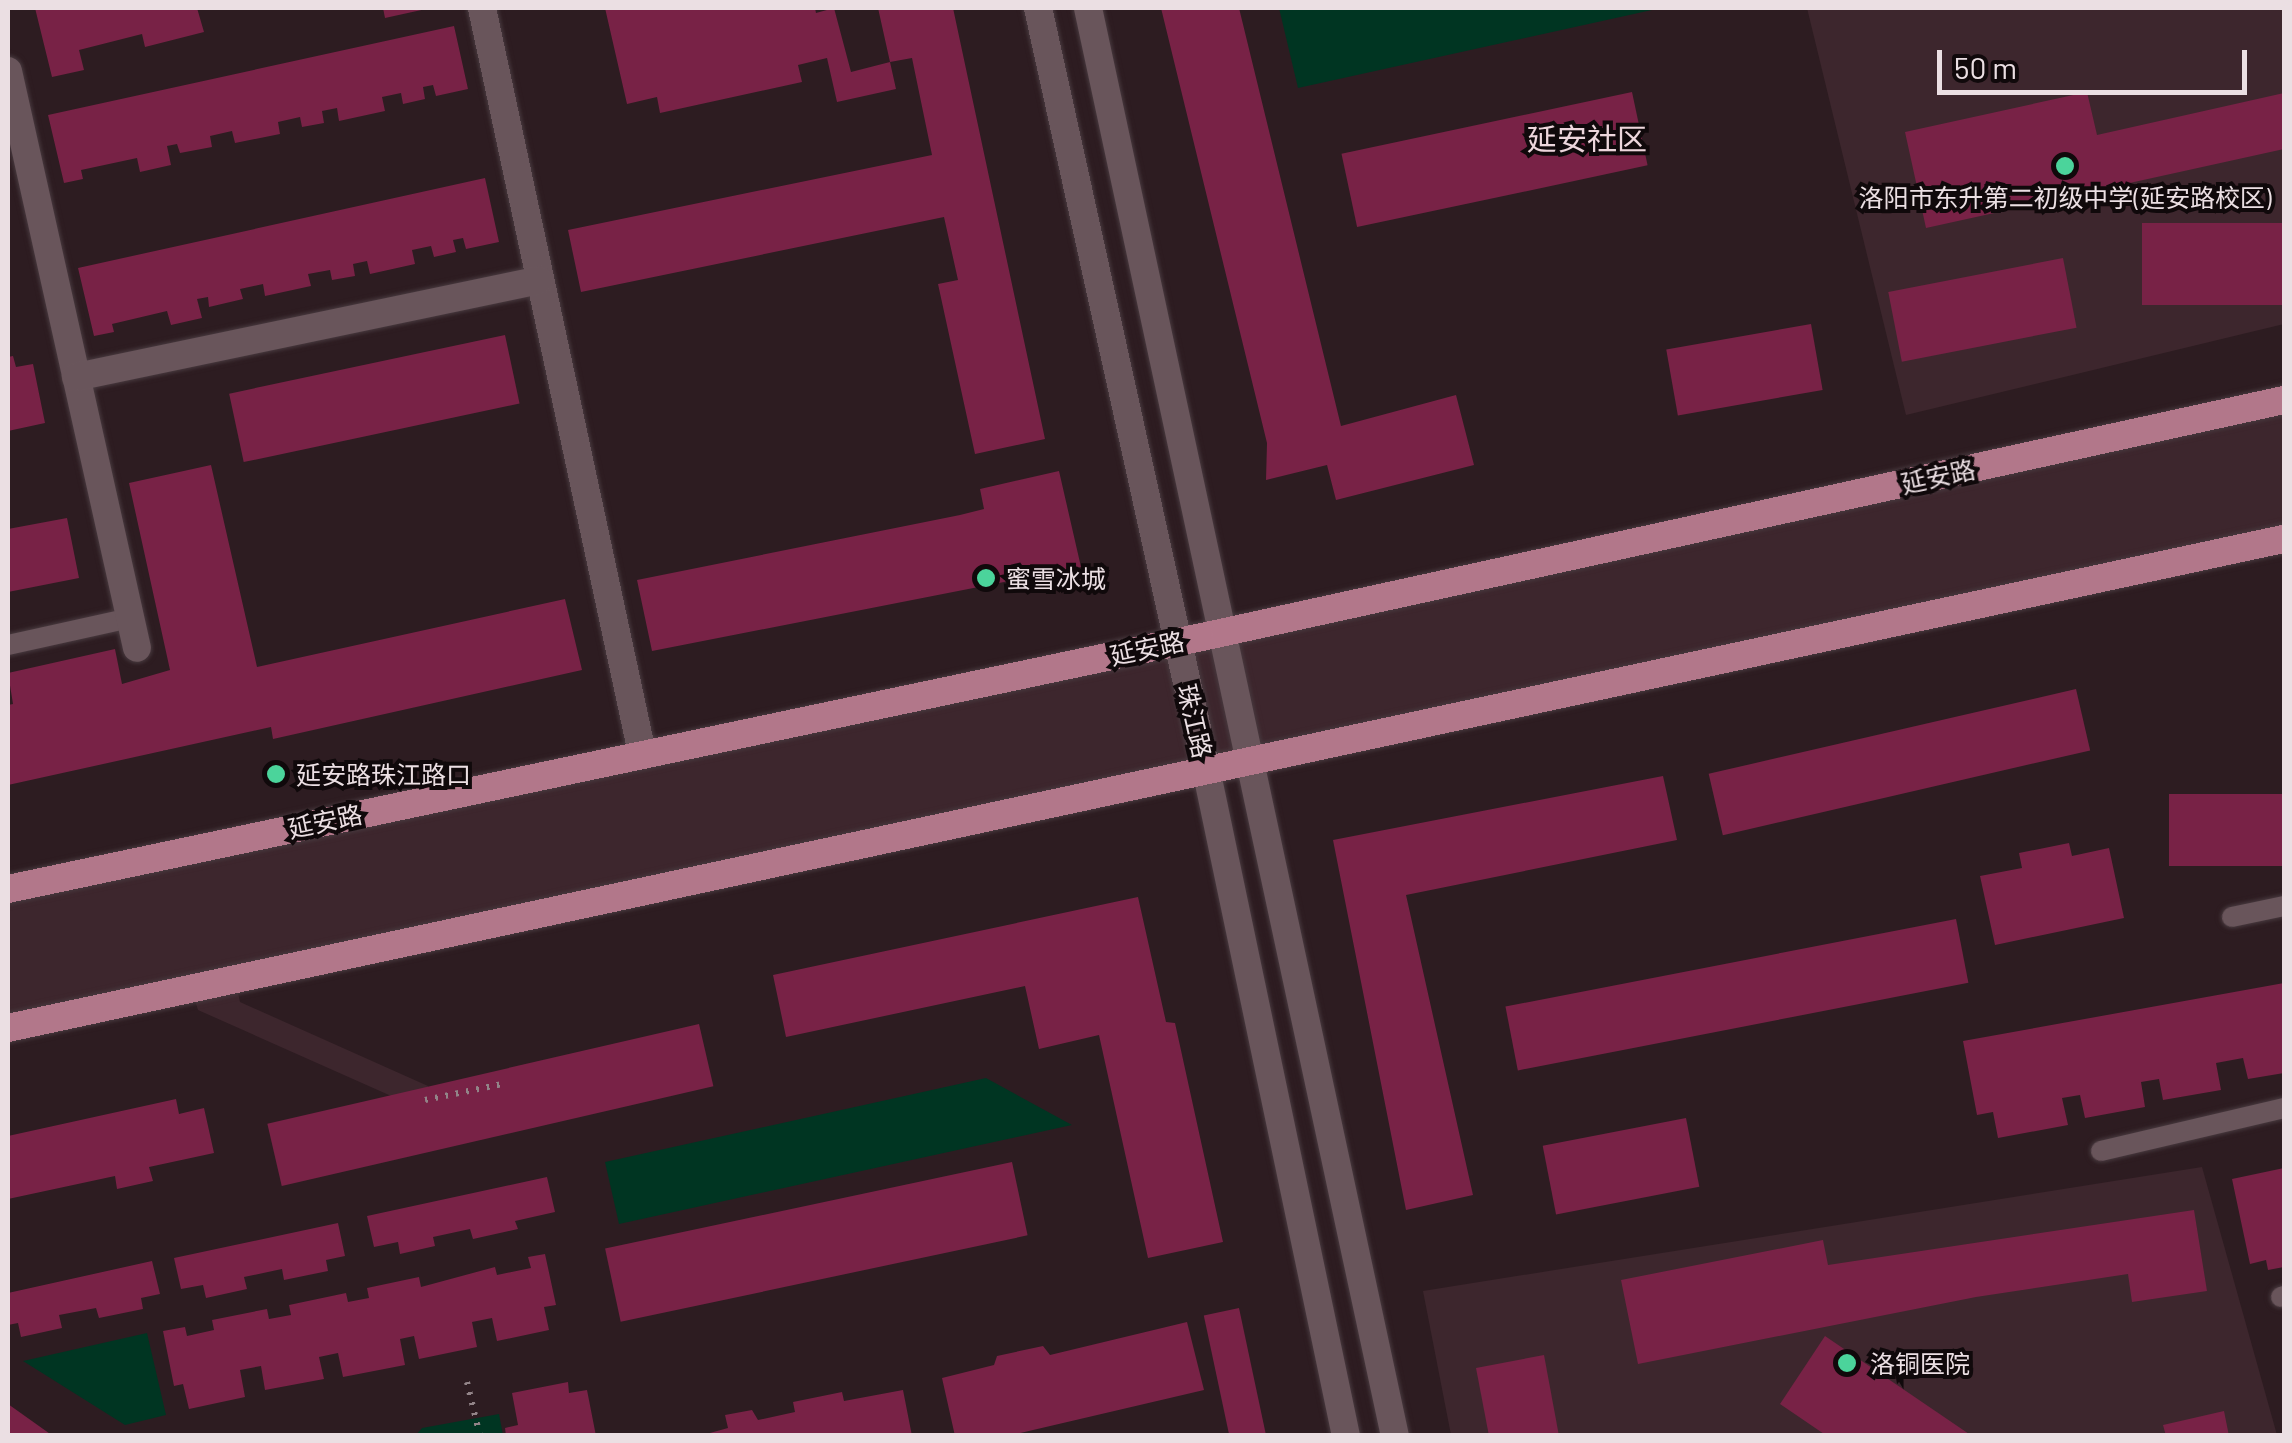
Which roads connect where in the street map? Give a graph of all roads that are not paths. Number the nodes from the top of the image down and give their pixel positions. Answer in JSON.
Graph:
{"nodes":[{"id":1,"x":482,"y":8,"type":"edge"},
{"id":2,"x":1038,"y":8,"type":"edge"},
{"id":3,"x":1088,"y":8,"type":"edge"},
{"id":4,"x":8,"y":71,"type":"edge"},
{"id":5,"x":539,"y":280,"type":"junction"},
{"id":6,"x":76,"y":378,"type":"junction"},
{"id":7,"x":2284,"y":400,"type":"edge"},
{"id":8,"x":2284,"y":539,"type":"edge"},
{"id":9,"x":130,"y":618,"type":"junction"},
{"id":10,"x":1225,"y":632,"type":"junction"},
{"id":11,"x":1176,"y":642,"type":"junction"},
{"id":12,"x":8,"y":645,"type":"edge"},
{"id":13,"x":137,"y":648,"type":"dead end"},
{"id":14,"x":642,"y":753,"type":"junction"},
{"id":15,"x":1253,"y":759,"type":"junction"},
{"id":16,"x":1206,"y":769,"type":"junction"},
{"id":17,"x":8,"y":890,"type":"edge"},
{"id":18,"x":2284,"y":906,"type":"edge"},
{"id":19,"x":2232,"y":917,"type":"dead end"},
{"id":20,"x":8,"y":1028,"type":"edge"},
{"id":21,"x":2284,"y":1108,"type":"edge"},
{"id":22,"x":2100,"y":1151,"type":"dead end"},
{"id":23,"x":1346,"y":1436,"type":"edge"},
{"id":24,"x":1395,"y":1436,"type":"edge"}],
"edges":[{"from":1,"to":5,"type":"main road"},
{"from":2,"to":11,"type":"main road","name":"珠江路"},
{"from":3,"to":10,"type":"main road","name":"珠江路"},
{"from":4,"to":6,"type":"main road"},
{"from":5,"to":6,"type":"main road"},
{"from":5,"to":14,"type":"main road"},
{"from":6,"to":9,"type":"main road"},
{"from":7,"to":10,"type":"main road","name":"延安路"},
{"from":8,"to":15,"type":"main road"},
{"from":9,"to":12,"type":"lane"},
{"from":9,"to":13,"type":"main road"},
{"from":10,"to":11,"type":"main road","name":"延安路"},
{"from":10,"to":15,"type":"main road","name":"珠江路"},
{"from":11,"to":14,"type":"main road","name":"延安路"},
{"from":11,"to":16,"type":"main road","name":"珠江路"},
{"from":14,"to":17,"type":"main road","name":"延安路"},
{"from":15,"to":16,"type":"main road"},
{"from":15,"to":24,"type":"main road","name":"珠江路"},
{"from":16,"to":20,"type":"main road"},
{"from":16,"to":23,"type":"main road","name":"珠江路"},
{"from":18,"to":19,"type":"lane"},
{"from":21,"to":22,"type":"lane"}]}
